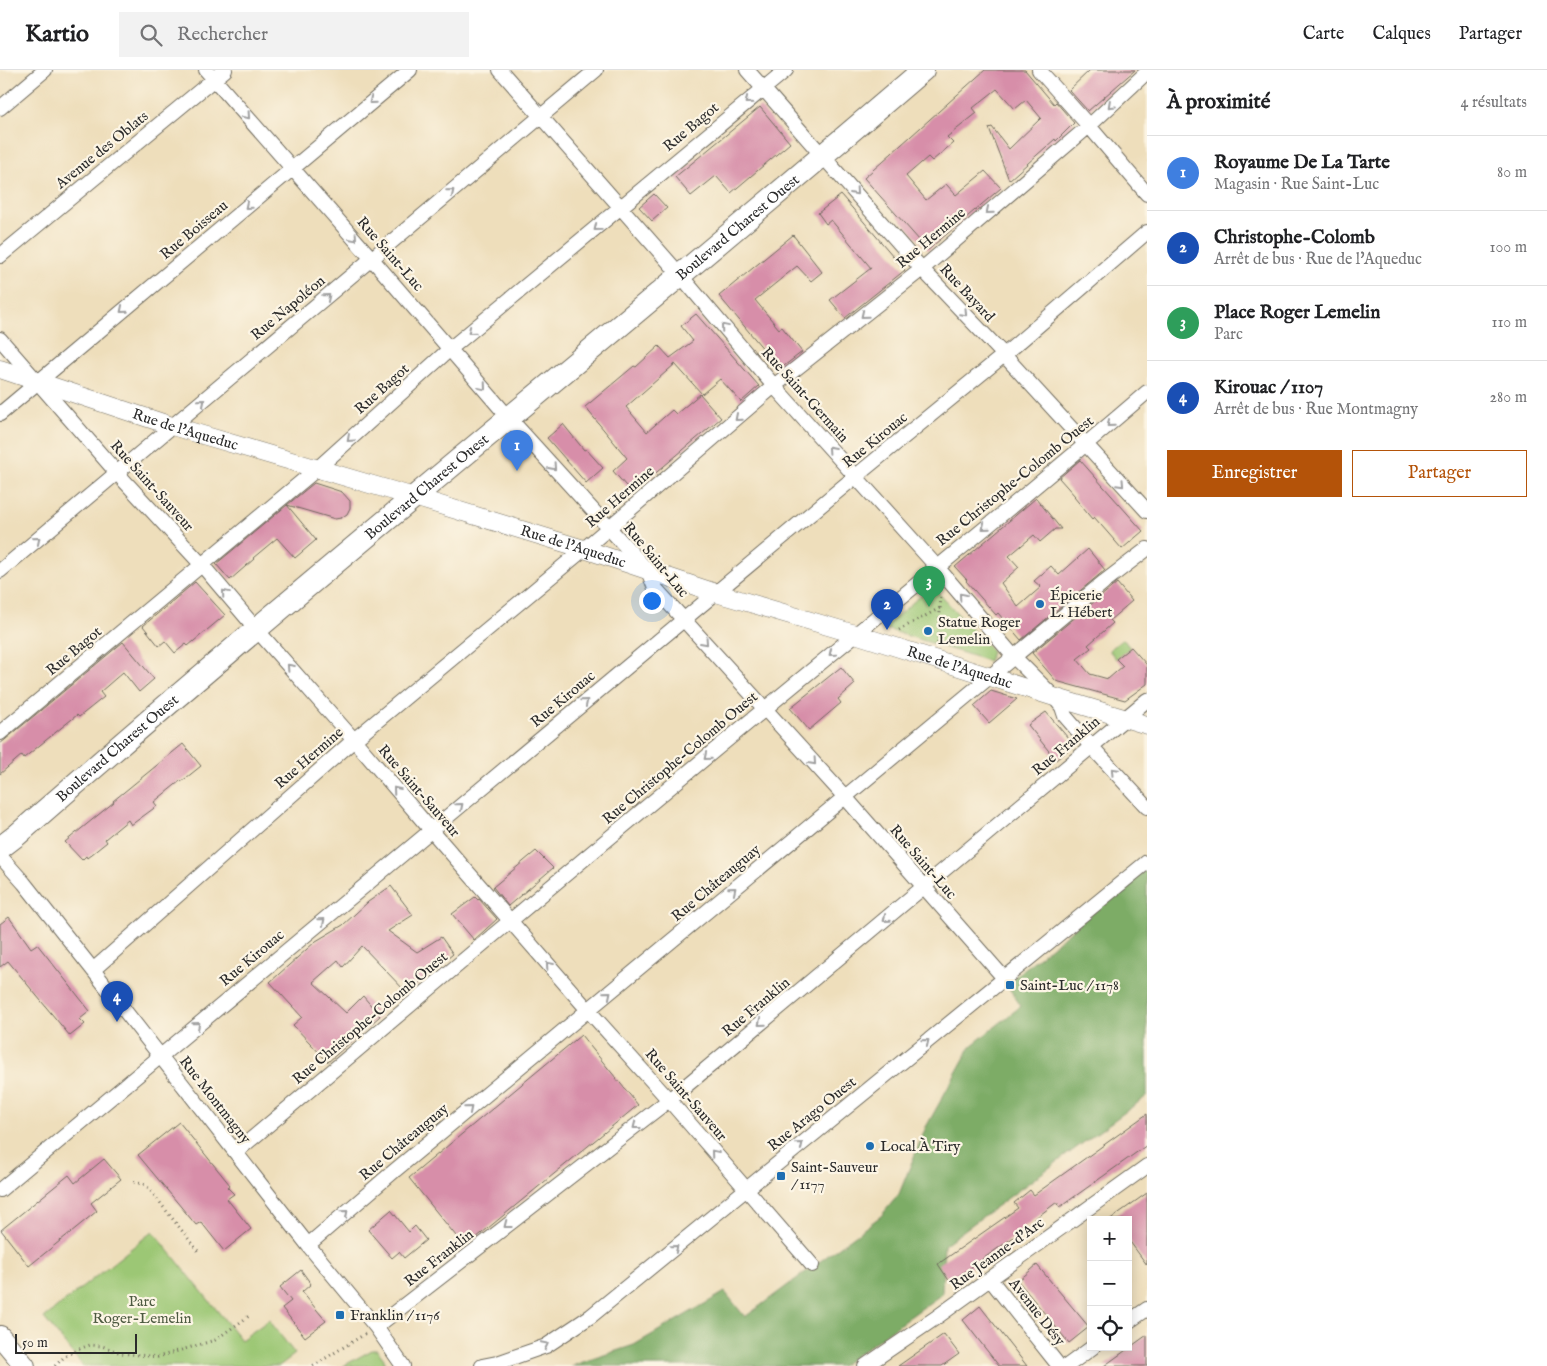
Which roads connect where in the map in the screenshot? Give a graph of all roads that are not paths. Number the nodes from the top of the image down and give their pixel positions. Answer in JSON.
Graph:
{"nodes":[{"id":1,"x":45,"y":70,"type":"edge"},
{"id":2,"x":225,"y":70,"type":"edge"},
{"id":3,"x":410,"y":70,"type":"edge"},
{"id":4,"x":500,"y":70,"type":"edge"},
{"id":5,"x":596,"y":70,"type":"edge"},
{"id":6,"x":747,"y":70,"type":"edge"},
{"id":7,"x":786,"y":70,"type":"edge"},
{"id":8,"x":923,"y":70,"type":"edge"},
{"id":9,"x":1039,"y":70,"type":"edge"},
{"id":10,"x":1147,"y":72,"type":"edge"},
{"id":11,"x":210,"y":75,"type":"edge"},
{"id":12,"x":763,"y":88,"type":"junction"},
{"id":13,"x":0,"y":108,"type":"edge"},
{"id":14,"x":541,"y":116,"type":"junction"},
{"id":15,"x":1089,"y":126,"type":"junction"},
{"id":16,"x":823,"y":156,"type":"junction"},
{"id":17,"x":293,"y":168,"type":"junction"},
{"id":18,"x":1147,"y":194,"type":"edge"},
{"id":19,"x":621,"y":208,"type":"junction"},
{"id":20,"x":1147,"y":232,"type":"edge"},
{"id":21,"x":0,"y":256,"type":"edge"},
{"id":22,"x":372,"y":259,"type":"junction"},
{"id":23,"x":922,"y":269,"type":"junction"},
{"id":24,"x":681,"y":276,"type":"junction"},
{"id":25,"x":0,"y":338,"type":"edge"},
{"id":26,"x":451,"y":348,"type":"junction"},
{"id":27,"x":1004,"y":356,"type":"junction"},
{"id":28,"x":0,"y":369,"type":"edge"},
{"id":29,"x":38,"y":382,"type":"junction"},
{"id":30,"x":774,"y":386,"type":"junction"},
{"id":31,"x":1147,"y":392,"type":"edge"},
{"id":32,"x":0,"y":414,"type":"edge"},
{"id":33,"x":509,"y":418,"type":"junction"},
{"id":34,"x":172,"y":426,"type":"junction"},
{"id":35,"x":1085,"y":445,"type":"junction"},
{"id":36,"x":318,"y":468,"type":"junction"},
{"id":37,"x":117,"y":473,"type":"junction"},
{"id":38,"x":856,"y":476,"type":"junction"},
{"id":39,"x":414,"y":497,"type":"junction"},
{"id":40,"x":1147,"y":512,"type":"edge"},
{"id":41,"x":609,"y":528,"type":"junction"},
{"id":42,"x":1147,"y":549,"type":"edge"},
{"id":43,"x":584,"y":550,"type":"junction"},
{"id":44,"x":202,"y":565,"type":"junction"},
{"id":45,"x":936,"y":567,"type":"junction"},
{"id":46,"x":0,"y":571,"type":"edge"},
{"id":47,"x":648,"y":571,"type":"junction"},
{"id":48,"x":716,"y":593,"type":"junction"},
{"id":49,"x":685,"y":619,"type":"junction"},
{"id":50,"x":256,"y":630,"type":"junction"},
{"id":51,"x":855,"y":634,"type":"junction"},
{"id":52,"x":1014,"y":657,"type":"junction"},
{"id":53,"x":991,"y":677,"type":"junction"},
{"id":54,"x":1054,"y":697,"type":"junction"},
{"id":55,"x":1147,"y":700,"type":"edge"},
{"id":56,"x":765,"y":709,"type":"junction"},
{"id":57,"x":1125,"y":717,"type":"junction"},
{"id":58,"x":1147,"y":724,"type":"edge"},
{"id":59,"x":0,"y":733,"type":"edge"},
{"id":60,"x":354,"y":740,"type":"junction"},
{"id":61,"x":1091,"y":746,"type":"junction"},
{"id":62,"x":845,"y":797,"type":"junction"},
{"id":63,"x":1147,"y":807,"type":"edge"},
{"id":64,"x":430,"y":830,"type":"junction"},
{"id":65,"x":0,"y":848,"type":"edge"},
{"id":66,"x":0,"y":856,"type":"edge"},
{"id":67,"x":1147,"y":862,"type":"edge"},
{"id":68,"x":924,"y":888,"type":"junction"},
{"id":69,"x":510,"y":921,"type":"junction"},
{"id":70,"x":93,"y":970,"type":"junction"},
{"id":71,"x":1004,"y":978,"type":"junction"},
{"id":72,"x":588,"y":1010,"type":"junction"},
{"id":73,"x":160,"y":1056,"type":"junction"},
{"id":74,"x":670,"y":1100,"type":"junction"},
{"id":75,"x":236,"y":1152,"type":"junction"},
{"id":76,"x":1147,"y":1166,"type":"edge"},
{"id":77,"x":0,"y":1190,"type":"edge"},
{"id":78,"x":746,"y":1190,"type":"junction"},
{"id":79,"x":308,"y":1245,"type":"junction"},
{"id":80,"x":812,"y":1265,"type":"dead end"},
{"id":81,"x":990,"y":1279,"type":"junction"},
{"id":82,"x":1147,"y":1309,"type":"edge"},
{"id":83,"x":1132,"y":1319,"type":"edge"},
{"id":84,"x":376,"y":1327,"type":"junction"},
{"id":85,"x":0,"y":1336,"type":"edge"},
{"id":86,"x":1087,"y":1351,"type":"edge"},
{"id":87,"x":25,"y":1366,"type":"edge"},
{"id":88,"x":403,"y":1366,"type":"edge"},
{"id":89,"x":482,"y":1366,"type":"edge"},
{"id":90,"x":865,"y":1366,"type":"edge"},
{"id":91,"x":1058,"y":1366,"type":"edge"},
{"id":92,"x":1066,"y":1366,"type":"edge"}],
"edges":[{"from":1,"to":13,"type":"street"},
{"from":2,"to":11,"type":"street","name":"Avenue des Oblats"},
{"from":3,"to":17,"type":"street","name":"Rue Boisseau","one_way":true},
{"from":4,"to":14,"type":"street","name":"Rue Saint-Germain"},
{"from":5,"to":14,"type":"street","name":"Rue Napoléon"},
{"from":6,"to":12,"type":"street","name":"Rue Bayard"},
{"from":7,"to":12,"type":"street","name":"Rue Bagot"},
{"from":8,"to":16,"type":"main road","name":"Boulevard Charest Ouest"},
{"from":9,"to":15,"type":"street"},
{"from":10,"to":15,"type":"street","name":"Rue Hermine","one_way":true},
{"from":11,"to":17,"type":"street","name":"Rue Saint-Luc","one_way":true},
{"from":11,"to":21,"type":"street","name":"Avenue des Oblats"},
{"from":12,"to":16,"type":"street","name":"Rue Bayard"},
{"from":12,"to":19,"type":"street","name":"Rue Bagot","one_way":true},
{"from":14,"to":19,"type":"street","name":"Rue Saint-Germain"},
{"from":22,"to":14,"type":"street","name":"Rue Napoléon","one_way":true},
{"from":15,"to":18,"type":"street"},
{"from":15,"to":23,"type":"street","name":"Rue Hermine","one_way":true},
{"from":16,"to":23,"type":"street","name":"Rue Bayard","one_way":true},
{"from":16,"to":24,"type":"main road","name":"Boulevard Charest Ouest"},
{"from":17,"to":22,"type":"street","name":"Rue Saint-Luc","one_way":true},
{"from":17,"to":29,"type":"street","name":"Rue Boisseau","one_way":true},
{"from":19,"to":24,"type":"street","name":"Rue Saint-Germain"},
{"from":19,"to":26,"type":"street","name":"Rue Bagot","one_way":true},
{"from":20,"to":27,"type":"street","name":"Rue Kirouac"},
{"from":22,"to":26,"type":"street","name":"Rue Saint-Luc"},
{"from":34,"to":22,"type":"street","name":"Rue Napoléon","one_way":true},
{"from":23,"to":27,"type":"street","name":"Rue Bayard","one_way":true},
{"from":23,"to":30,"type":"street","name":"Rue Hermine","one_way":true},
{"from":30,"to":24,"type":"street","name":"Rue Saint-Germain","one_way":true},
{"from":24,"to":33,"type":"main road","name":"Boulevard Charest Ouest"},
{"from":25,"to":29,"type":"street","name":"Rue Saint-Sauveur"},
{"from":26,"to":33,"type":"street","name":"Rue Saint-Luc","one_way":true},
{"from":26,"to":36,"type":"street","name":"Rue Bagot","one_way":true},
{"from":27,"to":35,"type":"street","name":"Rue Bayard"},
{"from":27,"to":38,"type":"street","name":"Rue Kirouac"},
{"from":28,"to":29,"type":"street","name":"Rue de l'Aqueduc"},
{"from":29,"to":32,"type":"street","name":"Rue Boisseau"},
{"from":29,"to":34,"type":"street","name":"Rue de l'Aqueduc"},
{"from":29,"to":37,"type":"street","name":"Rue Saint-Sauveur"},
{"from":38,"to":30,"type":"street","name":"Rue Saint-Germain","one_way":true},
{"from":30,"to":41,"type":"street","name":"Rue Hermine","one_way":true},
{"from":31,"to":35,"type":"street","name":"Rue Christophe-Colomb Ouest","one_way":true},
{"from":33,"to":39,"type":"main road","name":"Boulevard Charest Ouest"},
{"from":33,"to":41,"type":"street","name":"Rue Saint-Luc","one_way":true},
{"from":34,"to":36,"type":"street","name":"Rue de l'Aqueduc"},
{"from":34,"to":37,"type":"street","name":"Rue Napoléon"},
{"from":35,"to":40,"type":"street","name":"Rue Bayard","one_way":true},
{"from":35,"to":45,"type":"street","name":"Rue Christophe-Colomb Ouest","one_way":true},
{"from":36,"to":39,"type":"street","name":"Rue de l'Aqueduc"},
{"from":36,"to":44,"type":"street","name":"Rue Bagot"},
{"from":37,"to":44,"type":"street","name":"Rue Saint-Sauveur"},
{"from":46,"to":37,"type":"street","name":"Rue Napoléon","one_way":true},
{"from":38,"to":45,"type":"street","name":"Rue Saint-Germain"},
{"from":38,"to":48,"type":"street","name":"Rue Kirouac"},
{"from":39,"to":43,"type":"street","name":"Rue de l'Aqueduc"},
{"from":39,"to":50,"type":"main road","name":"Boulevard Charest Ouest"},
{"from":41,"to":43,"type":"street","name":"Rue Hermine"},
{"from":41,"to":47,"type":"street","name":"Rue Saint-Luc"},
{"from":42,"to":52,"type":"street","name":"Rue Châteauguay"},
{"from":43,"to":47,"type":"street","name":"Rue de l'Aqueduc"},
{"from":43,"to":60,"type":"street","name":"Rue Hermine"},
{"from":50,"to":44,"type":"street","name":"Rue Saint-Sauveur","one_way":true},
{"from":44,"to":59,"type":"street","name":"Rue Bagot"},
{"from":45,"to":51,"type":"street","name":"Rue Christophe-Colomb Ouest"},
{"from":52,"to":45,"type":"street","name":"Rue Saint-Germain","one_way":true},
{"from":47,"to":48,"type":"street","name":"Rue de l'Aqueduc"},
{"from":47,"to":49,"type":"street","name":"Rue Saint-Luc"},
{"from":48,"to":49,"type":"street","name":"Rue Kirouac"},
{"from":48,"to":51,"type":"street","name":"Rue de l'Aqueduc"},
{"from":49,"to":56,"type":"street","name":"Rue Saint-Luc","one_way":true},
{"from":64,"to":49,"type":"street","name":"Rue Kirouac","one_way":true},
{"from":60,"to":50,"type":"street","name":"Rue Saint-Sauveur","one_way":true},
{"from":50,"to":65,"type":"main road","name":"Boulevard Charest Ouest"},
{"from":51,"to":53,"type":"street","name":"Rue de l'Aqueduc"},
{"from":51,"to":56,"type":"street","name":"Rue Christophe-Colomb Ouest","one_way":true},
{"from":52,"to":53,"type":"street","name":"Rue Châteauguay"},
{"from":52,"to":54,"type":"street","name":"Rue Saint-Germain"},
{"from":53,"to":54,"type":"street","name":"Rue de l'Aqueduc"},
{"from":53,"to":62,"type":"street","name":"Rue Châteauguay"},
{"from":54,"to":57,"type":"street","name":"Rue de l'Aqueduc"},
{"from":54,"to":61,"type":"street","name":"Rue Saint-Germain"},
{"from":55,"to":57,"type":"street","name":"Rue Franklin"},
{"from":56,"to":62,"type":"street","name":"Rue Saint-Luc","one_way":true},
{"from":56,"to":69,"type":"street","name":"Rue Christophe-Colomb Ouest","one_way":true},
{"from":57,"to":58,"type":"street","name":"Rue de l'Aqueduc"},
{"from":57,"to":61,"type":"street","name":"Rue Franklin"},
{"from":64,"to":60,"type":"street","name":"Rue Saint-Sauveur","one_way":true},
{"from":60,"to":70,"type":"street","name":"Rue Hermine"},
{"from":63,"to":61,"type":"street","name":"Rue Saint-Germain","one_way":true},
{"from":61,"to":68,"type":"street","name":"Rue Franklin"},
{"from":62,"to":68,"type":"street","name":"Rue Saint-Luc"},
{"from":72,"to":62,"type":"street","name":"Rue Châteauguay","one_way":true},
{"from":64,"to":69,"type":"street","name":"Rue Saint-Sauveur"},
{"from":73,"to":64,"type":"street","name":"Rue Kirouac","one_way":true},
{"from":66,"to":70,"type":"street","name":"Rue Montmagny"},
{"from":67,"to":71,"type":"street","name":"Rue Arago Ouest"},
{"from":68,"to":71,"type":"street","name":"Rue Saint-Luc"},
{"from":68,"to":74,"type":"street","name":"Rue Franklin","one_way":true},
{"from":72,"to":69,"type":"street","name":"Rue Saint-Sauveur","one_way":true},
{"from":69,"to":75,"type":"street","name":"Rue Christophe-Colomb Ouest"},
{"from":70,"to":73,"type":"street","name":"Rue Montmagny"},
{"from":78,"to":71,"type":"street","name":"Rue Arago Ouest","one_way":true},
{"from":72,"to":74,"type":"street","name":"Rue Saint-Sauveur"},
{"from":79,"to":72,"type":"street","name":"Rue Châteauguay","one_way":true},
{"from":73,"to":75,"type":"street","name":"Rue Montmagny"},
{"from":73,"to":77,"type":"street","name":"Rue Kirouac"},
{"from":78,"to":74,"type":"street","name":"Rue Saint-Sauveur","one_way":true},
{"from":74,"to":84,"type":"street","name":"Rue Franklin","one_way":true},
{"from":75,"to":79,"type":"street","name":"Rue Montmagny"},
{"from":76,"to":81,"type":"street","name":"Rue Jeanne-d'Arc"},
{"from":78,"to":80,"type":"street","name":"Rue Saint-Sauveur"},
{"from":89,"to":78,"type":"street","name":"Rue Arago Ouest","one_way":true},
{"from":79,"to":84,"type":"street","name":"Rue Montmagny"},
{"from":81,"to":90,"type":"street","name":"Rue Jeanne-d'Arc"},
{"from":81,"to":91,"type":"street","name":"Avenue Désy"},
{"from":82,"to":83,"type":"street"},
{"from":84,"to":88,"type":"street","name":"Rue Montmagny"},
{"from":85,"to":87,"type":"main road"},
{"from":86,"to":92,"type":"street"}]}
